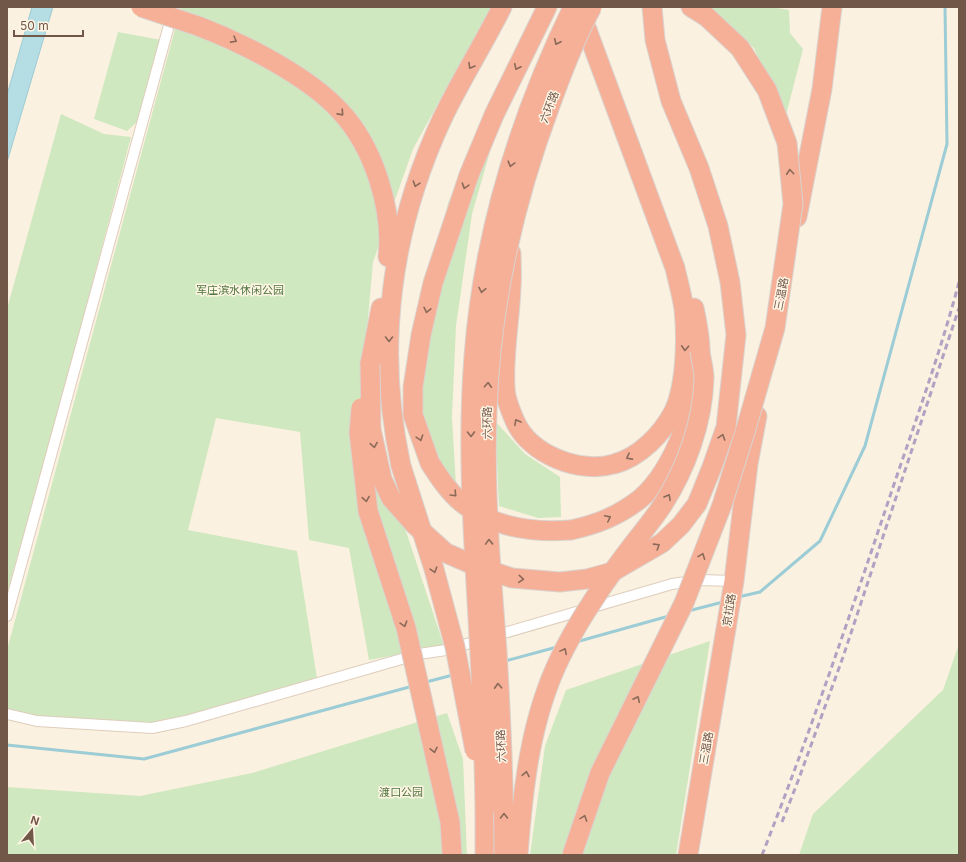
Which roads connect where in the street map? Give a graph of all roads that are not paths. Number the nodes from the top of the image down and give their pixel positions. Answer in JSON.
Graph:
{"nodes":[{"id":1,"x":140,"y":7,"type":"edge"},
{"id":2,"x":174,"y":7,"type":"edge"},
{"id":3,"x":502,"y":7,"type":"edge"},
{"id":4,"x":547,"y":7,"type":"edge"},
{"id":5,"x":573,"y":7,"type":"edge"},
{"id":6,"x":579,"y":7,"type":"edge"},
{"id":7,"x":586,"y":7,"type":"edge"},
{"id":8,"x":592,"y":7,"type":"edge"},
{"id":9,"x":652,"y":7,"type":"edge"},
{"id":10,"x":691,"y":7,"type":"edge"},
{"id":11,"x":832,"y":7,"type":"edge"},
{"id":12,"x":510,"y":240,"type":"junction"},
{"id":13,"x":688,"y":307,"type":"junction"},
{"id":14,"x":700,"y":351,"type":"junction"},
{"id":15,"x":370,"y":364,"type":"junction"},
{"id":16,"x":734,"y":581,"type":"junction"},
{"id":17,"x":7,"y":616,"type":"edge"},
{"id":18,"x":724,"y":640,"type":"joint"},
{"id":19,"x":7,"y":714,"type":"edge"},
{"id":20,"x":485,"y":808,"type":"junction"},
{"id":21,"x":452,"y":855,"type":"edge"},
{"id":22,"x":486,"y":855,"type":"edge"},
{"id":23,"x":504,"y":855,"type":"edge"},
{"id":24,"x":518,"y":855,"type":"edge"},
{"id":25,"x":572,"y":855,"type":"edge"},
{"id":26,"x":688,"y":855,"type":"edge"}],
"edges":[{"from":1,"to":15,"type":"highway","one_way":true,"bridge":true},
{"from":2,"to":17,"type":"street"},
{"from":3,"to":20,"type":"highway","one_way":true,"bridge":true},
{"from":4,"to":14,"type":"highway","one_way":true,"bridge":true},
{"from":5,"to":20,"type":"highway","name":"六环路","one_way":true,"bridge":true},
{"from":6,"to":13,"type":"highway"},
{"from":7,"to":13,"type":"highway"},
{"from":8,"to":12,"type":"highway","name":"六环路","bridge":true},
{"from":15,"to":9,"type":"highway","one_way":true,"bridge":true},
{"from":25,"to":10,"type":"highway","one_way":true,"bridge":true},
{"from":11,"to":16,"type":"highway","name":"三温路"},
{"from":13,"to":12,"type":"highway","one_way":true,"bridge":true},
{"from":23,"to":12,"type":"highway","name":"六环路","one_way":true,"bridge":true},
{"from":13,"to":14,"type":"highway"},
{"from":24,"to":14,"type":"highway","one_way":true,"bridge":true},
{"from":15,"to":21,"type":"highway","one_way":true,"bridge":true},
{"from":16,"to":18,"type":"highway","name":"京拉路"},
{"from":16,"to":19,"type":"street"},
{"from":18,"to":26,"type":"highway","name":"三温路"},
{"from":20,"to":22,"type":"highway","name":"六环路"}]}
